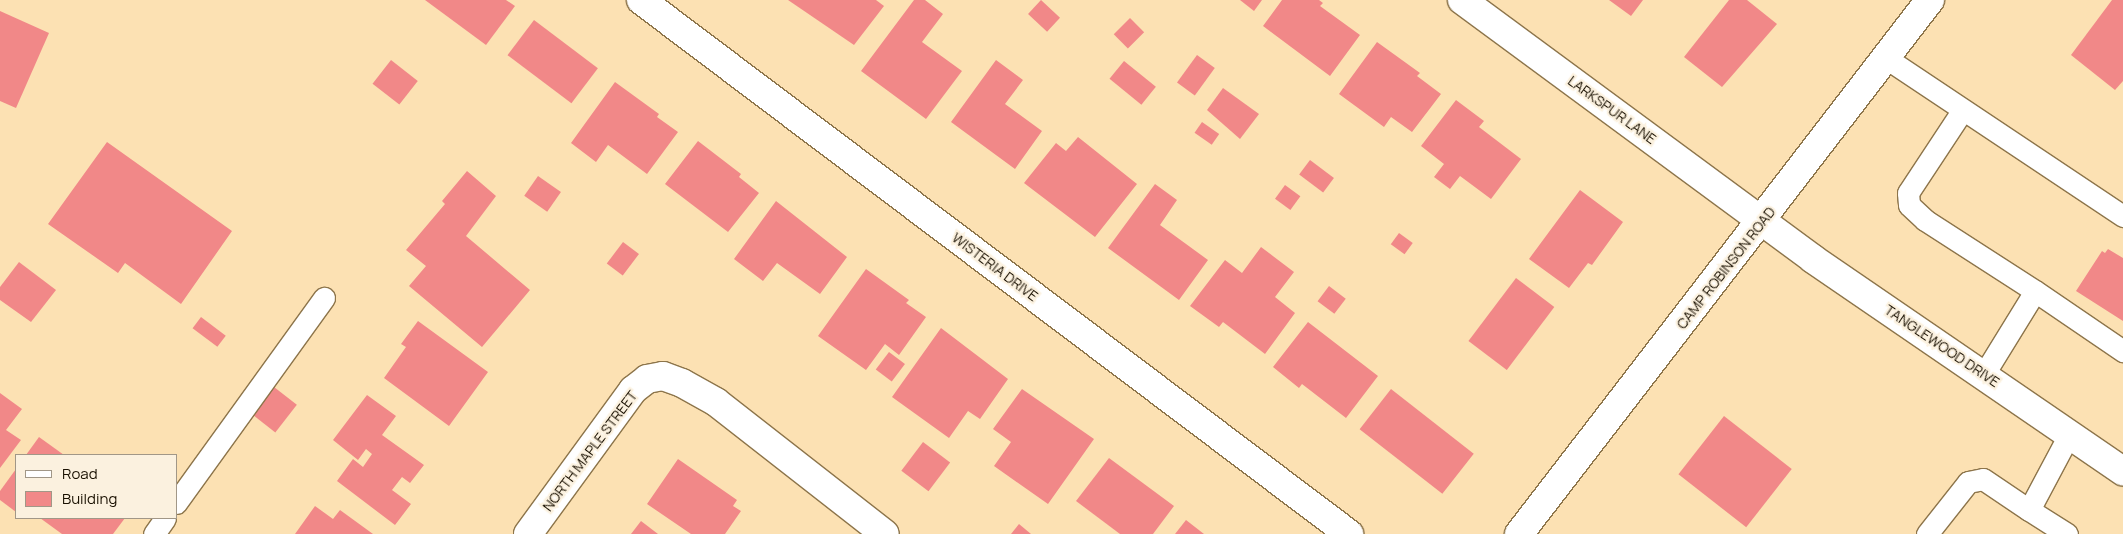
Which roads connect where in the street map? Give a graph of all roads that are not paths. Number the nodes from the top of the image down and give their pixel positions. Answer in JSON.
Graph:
{"nodes":[{"id":1,"x":640,"y":0,"type":"edge"},
{"id":2,"x":1462,"y":0,"type":"edge"},
{"id":3,"x":1930,"y":0,"type":"edge"},
{"id":4,"x":1886,"y":58,"type":"junction"},
{"id":5,"x":1962,"y":111,"type":"junction"},
{"id":6,"x":2123,"y":216,"type":"edge"},
{"id":7,"x":1762,"y":221,"type":"junction"},
{"id":8,"x":2034,"y":291,"type":"junction"},
{"id":9,"x":324,"y":298,"type":"dead end"},
{"id":10,"x":2123,"y":351,"type":"edge"},
{"id":11,"x":1984,"y":374,"type":"junction"},
{"id":12,"x":2070,"y":434,"type":"junction"},
{"id":13,"x":2123,"y":471,"type":"edge"},
{"id":14,"x":178,"y":500,"type":"edge"},
{"id":15,"x":2029,"y":510,"type":"junction"},
{"id":16,"x":164,"y":519,"type":"edge"},
{"id":17,"x":154,"y":534,"type":"edge"},
{"id":18,"x":528,"y":534,"type":"edge"},
{"id":19,"x":885,"y":534,"type":"edge"},
{"id":20,"x":1349,"y":534,"type":"edge"},
{"id":21,"x":1519,"y":534,"type":"edge"},
{"id":22,"x":1927,"y":534,"type":"edge"},
{"id":23,"x":2067,"y":534,"type":"edge"}],
"edges":[{"from":1,"to":20,"type":"street","name":"WISTERIA DRIVE"},
{"from":2,"to":7,"type":"street","name":"LARKSPUR LANE"},
{"from":3,"to":4,"type":"street","name":"CAMP ROBINSON ROAD"},
{"from":4,"to":5,"type":"lane"},
{"from":4,"to":7,"type":"street","name":"CAMP ROBINSON ROAD"},
{"from":5,"to":6,"type":"lane"},
{"from":5,"to":8,"type":"lane"},
{"from":7,"to":11,"type":"street","name":"TANGLEWOOD DRIVE"},
{"from":7,"to":21,"type":"street","name":"CAMP ROBINSON ROAD"},
{"from":8,"to":10,"type":"lane"},
{"from":8,"to":11,"type":"lane"},
{"from":9,"to":14,"type":"lane"},
{"from":11,"to":12,"type":"street","name":"TANGLEWOOD DRIVE"},
{"from":12,"to":13,"type":"street","name":"TANGLEWOOD DRIVE"},
{"from":12,"to":15,"type":"lane"},
{"from":15,"to":22,"type":"lane"},
{"from":15,"to":23,"type":"lane"},
{"from":16,"to":17,"type":"lane"},
{"from":18,"to":19,"type":"street","name":"NORTH MAPLE STREET"}]}
